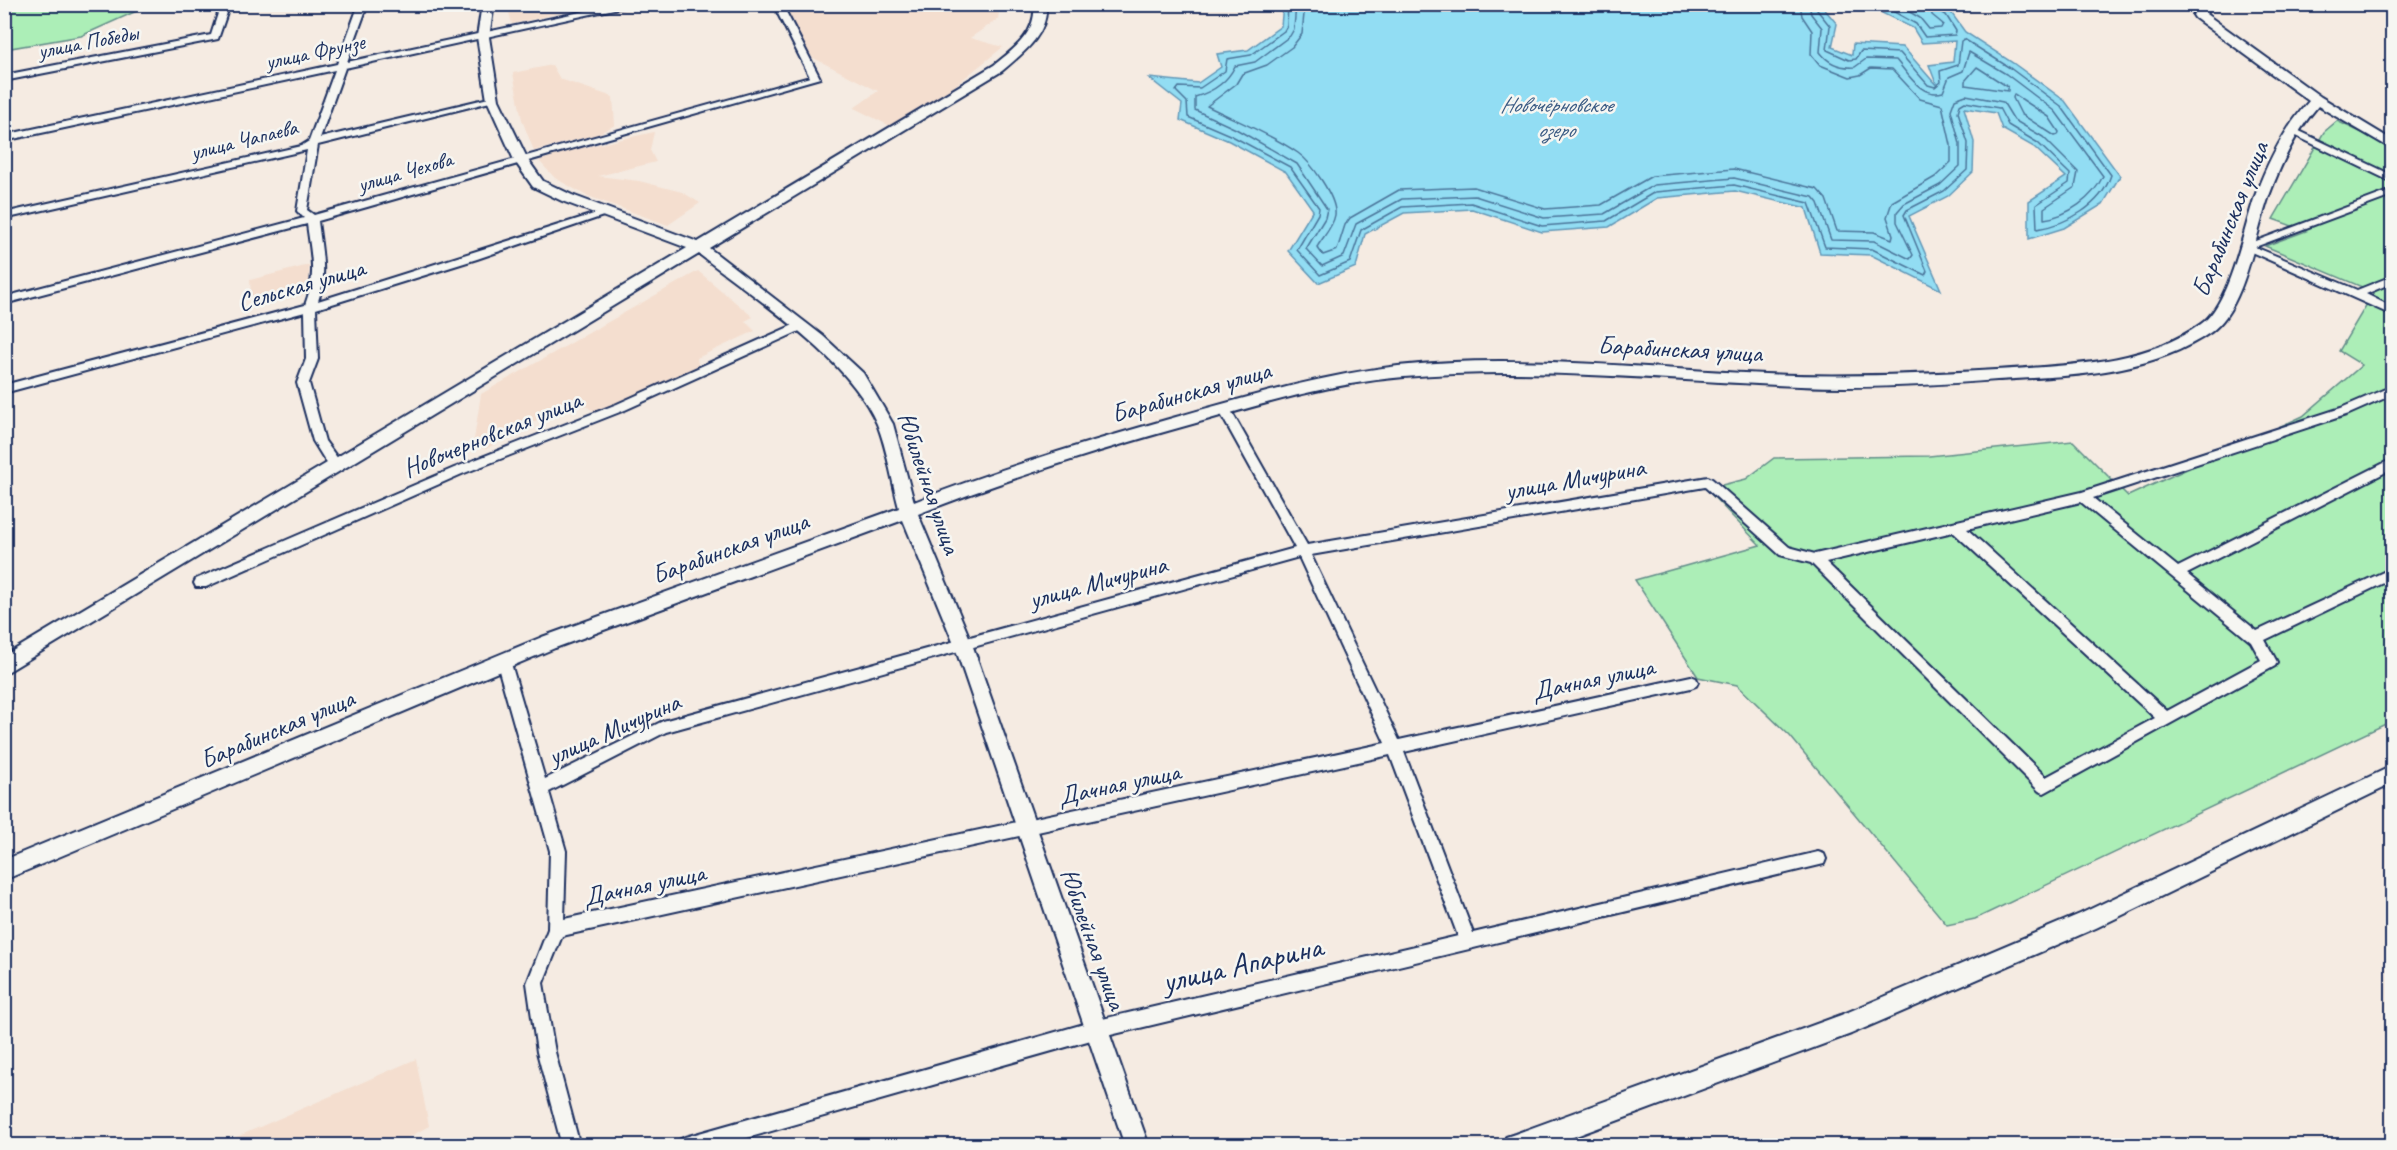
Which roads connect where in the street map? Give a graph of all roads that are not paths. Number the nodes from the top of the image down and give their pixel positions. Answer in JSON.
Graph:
{"nodes":[{"id":1,"x":226,"y":4,"type":"edge"},
{"id":2,"x":364,"y":4,"type":"edge"},
{"id":3,"x":488,"y":4,"type":"edge"},
{"id":4,"x":633,"y":4,"type":"edge"},
{"id":5,"x":777,"y":4,"type":"edge"},
{"id":6,"x":1040,"y":4,"type":"edge"},
{"id":7,"x":2208,"y":4,"type":"edge"},
{"id":8,"x":483,"y":37,"type":"junction"},
{"id":9,"x":342,"y":66,"type":"junction"},
{"id":10,"x":4,"y":78,"type":"edge"},
{"id":11,"x":493,"y":100,"type":"junction"},
{"id":12,"x":2316,"y":100,"type":"junction"},
{"id":13,"x":2293,"y":131,"type":"junction"},
{"id":14,"x":4,"y":138,"type":"edge"},
{"id":15,"x":313,"y":143,"type":"junction"},
{"id":16,"x":2392,"y":145,"type":"edge"},
{"id":17,"x":521,"y":160,"type":"junction"},
{"id":18,"x":2392,"y":179,"type":"edge"},
{"id":19,"x":2392,"y":193,"type":"edge"},
{"id":20,"x":607,"y":213,"type":"junction"},
{"id":21,"x":4,"y":216,"type":"edge"},
{"id":22,"x":312,"y":219,"type":"junction"},
{"id":23,"x":2245,"y":247,"type":"junction"},
{"id":24,"x":700,"y":248,"type":"junction"},
{"id":25,"x":2392,"y":279,"type":"edge"},
{"id":26,"x":2357,"y":294,"type":"junction"},
{"id":27,"x":4,"y":301,"type":"edge"},
{"id":28,"x":310,"y":307,"type":"junction"},
{"id":29,"x":2392,"y":311,"type":"edge"},
{"id":30,"x":800,"y":326,"type":"junction"},
{"id":31,"x":4,"y":389,"type":"edge"},
{"id":32,"x":2392,"y":390,"type":"edge"},
{"id":33,"x":1224,"y":409,"type":"junction"},
{"id":34,"x":2392,"y":464,"type":"edge"},
{"id":35,"x":338,"y":466,"type":"junction"},
{"id":36,"x":2083,"y":497,"type":"junction"},
{"id":37,"x":908,"y":511,"type":"junction"},
{"id":38,"x":1955,"y":526,"type":"junction"},
{"id":39,"x":1303,"y":551,"type":"junction"},
{"id":40,"x":1815,"y":559,"type":"junction"},
{"id":41,"x":2177,"y":573,"type":"junction"},
{"id":42,"x":2392,"y":573,"type":"edge"},
{"id":43,"x":201,"y":583,"type":"dead end"},
{"id":44,"x":2256,"y":638,"type":"junction"},
{"id":45,"x":963,"y":644,"type":"junction"},
{"id":46,"x":503,"y":660,"type":"junction"},
{"id":47,"x":4,"y":666,"type":"edge"},
{"id":48,"x":1691,"y":682,"type":"dead end"},
{"id":49,"x":2166,"y":719,"type":"junction"},
{"id":50,"x":1395,"y":748,"type":"junction"},
{"id":51,"x":2392,"y":775,"type":"edge"},
{"id":52,"x":539,"y":789,"type":"junction"},
{"id":53,"x":1026,"y":829,"type":"junction"},
{"id":54,"x":1818,"y":860,"type":"dead end"},
{"id":55,"x":4,"y":870,"type":"edge"},
{"id":56,"x":556,"y":929,"type":"junction"},
{"id":57,"x":1468,"y":941,"type":"junction"},
{"id":58,"x":1098,"y":1029,"type":"junction"},
{"id":59,"x":571,"y":1146,"type":"edge"},
{"id":60,"x":685,"y":1146,"type":"edge"},
{"id":61,"x":1137,"y":1146,"type":"edge"},
{"id":62,"x":1515,"y":1146,"type":"edge"}],
"edges":[{"from":1,"to":10,"type":"street","name":"улица Победы"},
{"from":2,"to":9,"type":"street"},
{"from":3,"to":8,"type":"street","name":"Юбилейная улица"},
{"from":4,"to":8,"type":"street","name":"улица Фрунзе"},
{"from":5,"to":17,"type":"street","name":"улица Чехова"},
{"from":6,"to":24,"type":"street"},
{"from":7,"to":12,"type":"street"},
{"from":8,"to":9,"type":"street","name":"улица Фрунзе"},
{"from":8,"to":11,"type":"street","name":"Юбилейная улица"},
{"from":9,"to":14,"type":"street","name":"улица Фрунзе"},
{"from":9,"to":15,"type":"street"},
{"from":11,"to":15,"type":"street","name":"улица Чапаева"},
{"from":11,"to":17,"type":"street","name":"Юбилейная улица"},
{"from":12,"to":13,"type":"street","name":"Барабинская улица"},
{"from":12,"to":16,"type":"street"},
{"from":13,"to":18,"type":"street"},
{"from":13,"to":23,"type":"street","name":"Барабинская улица"},
{"from":15,"to":21,"type":"street","name":"улица Чапаева"},
{"from":15,"to":22,"type":"street"},
{"from":17,"to":20,"type":"street","name":"Юбилейная улица"},
{"from":17,"to":22,"type":"street","name":"улица Чехова"},
{"from":19,"to":23,"type":"street"},
{"from":20,"to":24,"type":"street","name":"Юбилейная улица"},
{"from":20,"to":28,"type":"street","name":"Сельская улица"},
{"from":22,"to":27,"type":"street","name":"улица Чехова"},
{"from":22,"to":28,"type":"street"},
{"from":23,"to":26,"type":"street"},
{"from":23,"to":33,"type":"street","name":"Барабинская улица"},
{"from":24,"to":30,"type":"street","name":"Юбилейная улица"},
{"from":24,"to":35,"type":"street"},
{"from":25,"to":26,"type":"street"},
{"from":26,"to":29,"type":"street"},
{"from":28,"to":31,"type":"street","name":"Сельская улица"},
{"from":28,"to":35,"type":"street"},
{"from":30,"to":37,"type":"street","name":"Юбилейная улица"},
{"from":30,"to":43,"type":"street","name":"Новочерновская улица"},
{"from":32,"to":36,"type":"street"},
{"from":33,"to":37,"type":"street","name":"Барабинская улица"},
{"from":33,"to":39,"type":"street"},
{"from":34,"to":41,"type":"street"},
{"from":35,"to":47,"type":"street"},
{"from":36,"to":38,"type":"street"},
{"from":36,"to":41,"type":"street"},
{"from":37,"to":45,"type":"street","name":"Юбилейная улица"},
{"from":37,"to":46,"type":"street","name":"Барабинская улица"},
{"from":38,"to":40,"type":"street"},
{"from":38,"to":49,"type":"street"},
{"from":39,"to":40,"type":"street","name":"улица Мичурина"},
{"from":39,"to":45,"type":"street","name":"улица Мичурина"},
{"from":39,"to":50,"type":"street"},
{"from":40,"to":49,"type":"street"},
{"from":41,"to":44,"type":"street"},
{"from":42,"to":44,"type":"street"},
{"from":44,"to":49,"type":"street"},
{"from":45,"to":52,"type":"street","name":"улица Мичурина"},
{"from":45,"to":53,"type":"street","name":"Юбилейная улица"},
{"from":46,"to":52,"type":"street"},
{"from":46,"to":55,"type":"street","name":"Барабинская улица"},
{"from":48,"to":50,"type":"street","name":"Дачная улица"},
{"from":50,"to":53,"type":"street","name":"Дачная улица"},
{"from":50,"to":57,"type":"street"},
{"from":51,"to":62,"type":"street"},
{"from":52,"to":56,"type":"street"},
{"from":53,"to":56,"type":"street","name":"Дачная улица"},
{"from":53,"to":58,"type":"street","name":"Юбилейная улица"},
{"from":54,"to":57,"type":"street","name":"улица Апарина"},
{"from":56,"to":59,"type":"street"},
{"from":57,"to":58,"type":"street","name":"улица Апарина"},
{"from":58,"to":60,"type":"street","name":"улица Апарина"},
{"from":58,"to":61,"type":"street","name":"Юбилейная улица"}]}
